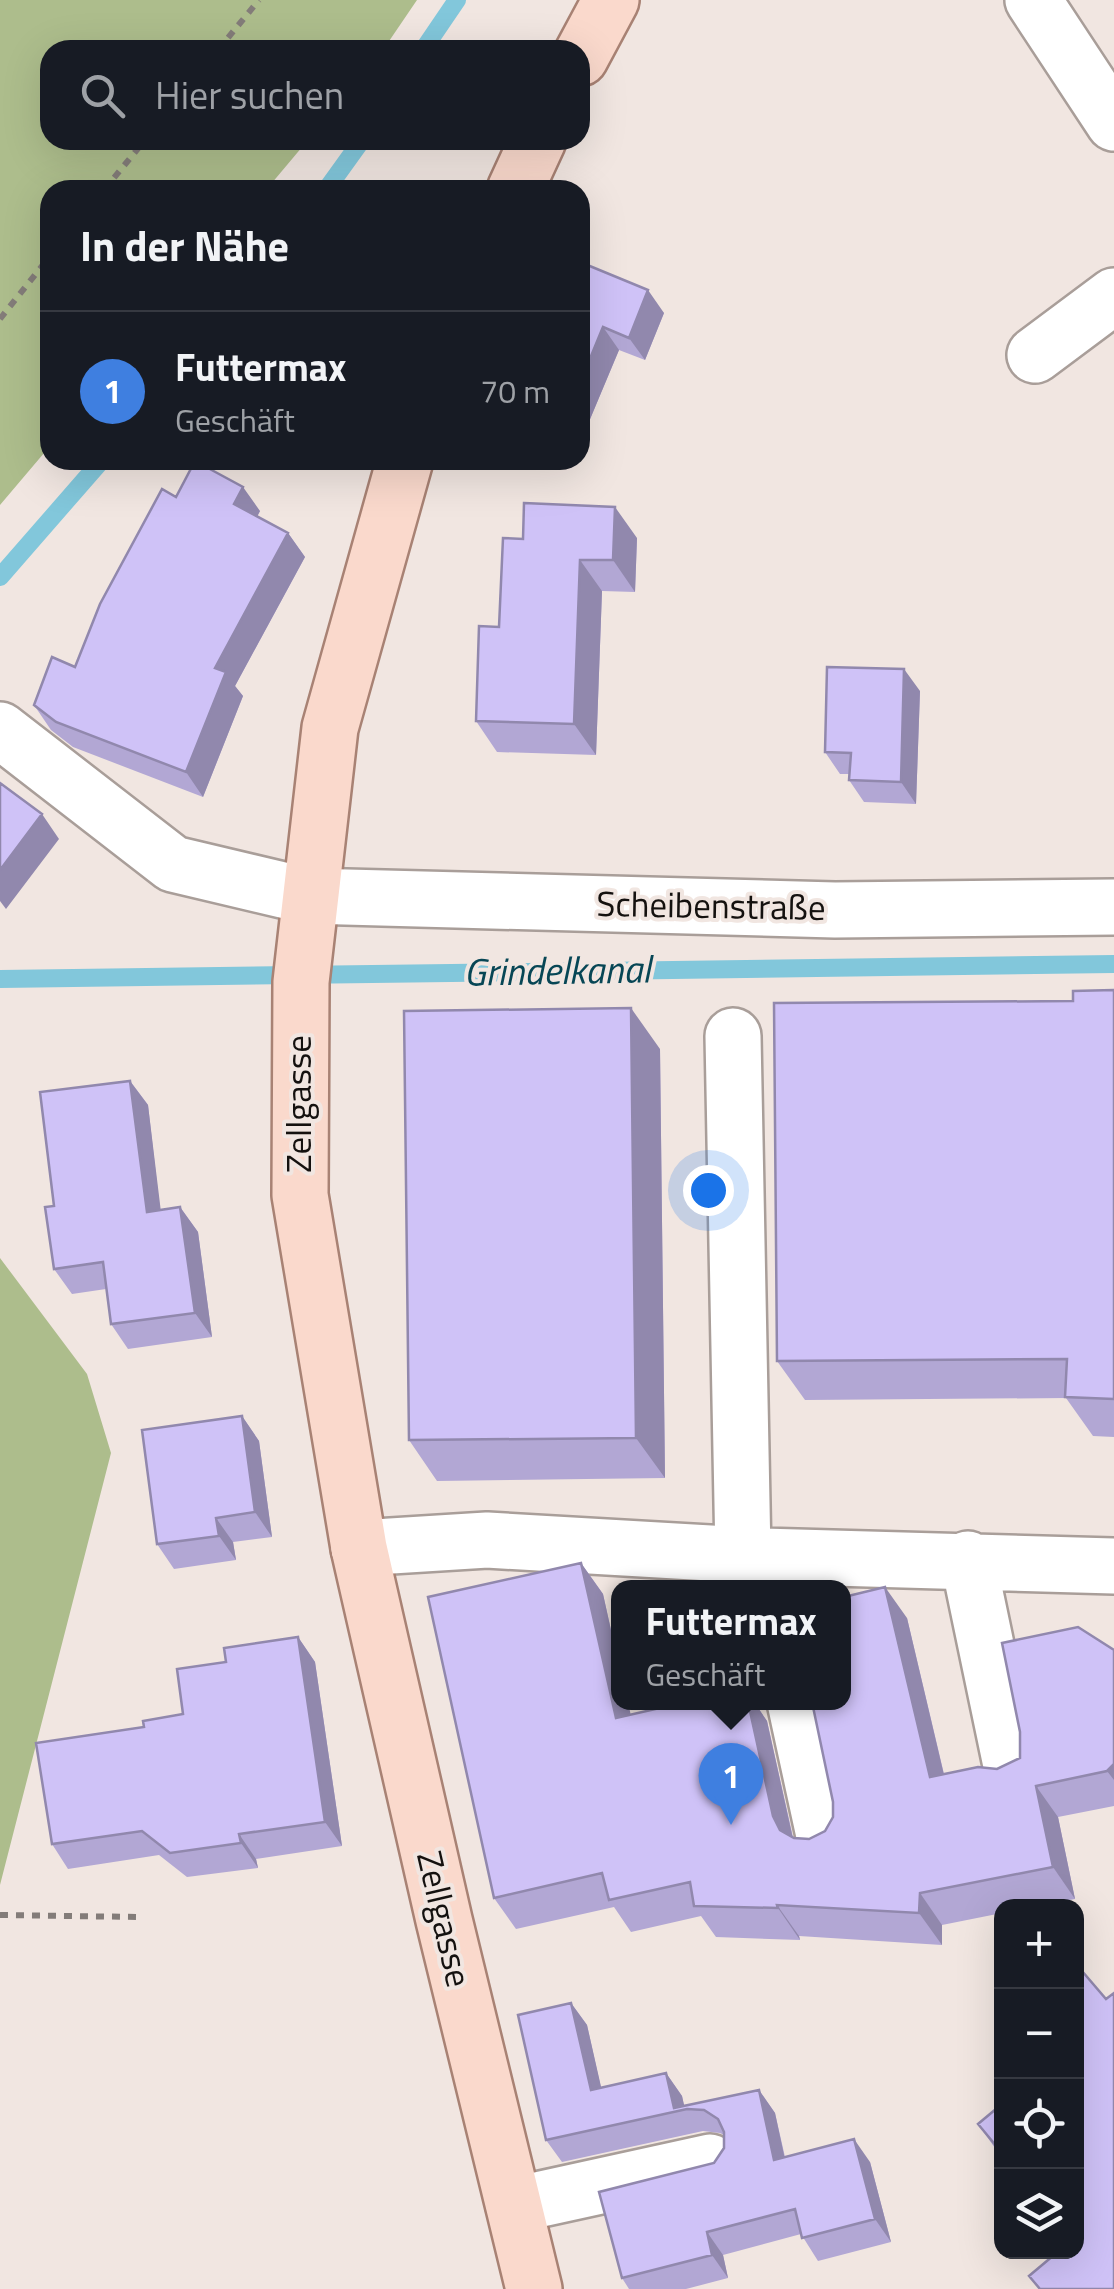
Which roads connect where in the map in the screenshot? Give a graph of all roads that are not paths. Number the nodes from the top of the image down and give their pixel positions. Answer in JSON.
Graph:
{"nodes":[{"id":1,"x":612,"y":0,"type":"edge"},
{"id":2,"x":1034,"y":0,"type":"edge"},
{"id":3,"x":590,"y":40,"type":"edge"},
{"id":4,"x":1114,"y":124,"type":"edge"},
{"id":5,"x":533,"y":150,"type":"edge"},
{"id":6,"x":520,"y":180,"type":"edge"},
{"id":7,"x":1114,"y":296,"type":"edge"},
{"id":8,"x":1035,"y":355,"type":"dead end"},
{"id":9,"x":402,"y":470,"type":"edge"},
{"id":10,"x":0,"y":730,"type":"edge"},
{"id":11,"x":308,"y":896,"type":"junction"},
{"id":12,"x":1114,"y":907,"type":"edge"},
{"id":13,"x":732,"y":1036,"type":"dead end"},
{"id":14,"x":359,"y":1548,"type":"junction"},
{"id":15,"x":968,"y":1560,"type":"junction"},
{"id":16,"x":758,"y":1566,"type":"edge"},
{"id":17,"x":1114,"y":1566,"type":"edge"},
{"id":18,"x":797,"y":1710,"type":"edge"},
{"id":19,"x":1012,"y":1770,"type":"edge"},
{"id":20,"x":825,"y":1840,"type":"edge"},
{"id":21,"x":710,"y":2162,"type":"edge"},
{"id":22,"x":514,"y":2205,"type":"junction"},
{"id":23,"x":534,"y":2289,"type":"edge"}],
"edges":[{"from":1,"to":3,"type":"main road"},
{"from":2,"to":4,"type":"street"},
{"from":5,"to":6,"type":"main road"},
{"from":7,"to":8,"type":"street"},
{"from":9,"to":11,"type":"main road","name":"Zellgasse"},
{"from":10,"to":11,"type":"street"},
{"from":11,"to":12,"type":"street","name":"Scheibenstraße"},
{"from":11,"to":14,"type":"main road","name":"Zellgasse"},
{"from":13,"to":16,"type":"street"},
{"from":14,"to":16,"type":"street"},
{"from":14,"to":22,"type":"main road","name":"Zellgasse"},
{"from":15,"to":16,"type":"street"},
{"from":15,"to":17,"type":"street"},
{"from":15,"to":19,"type":"street"},
{"from":18,"to":20,"type":"street"},
{"from":21,"to":22,"type":"street"},
{"from":22,"to":23,"type":"main road","name":"Zellgasse"}]}
